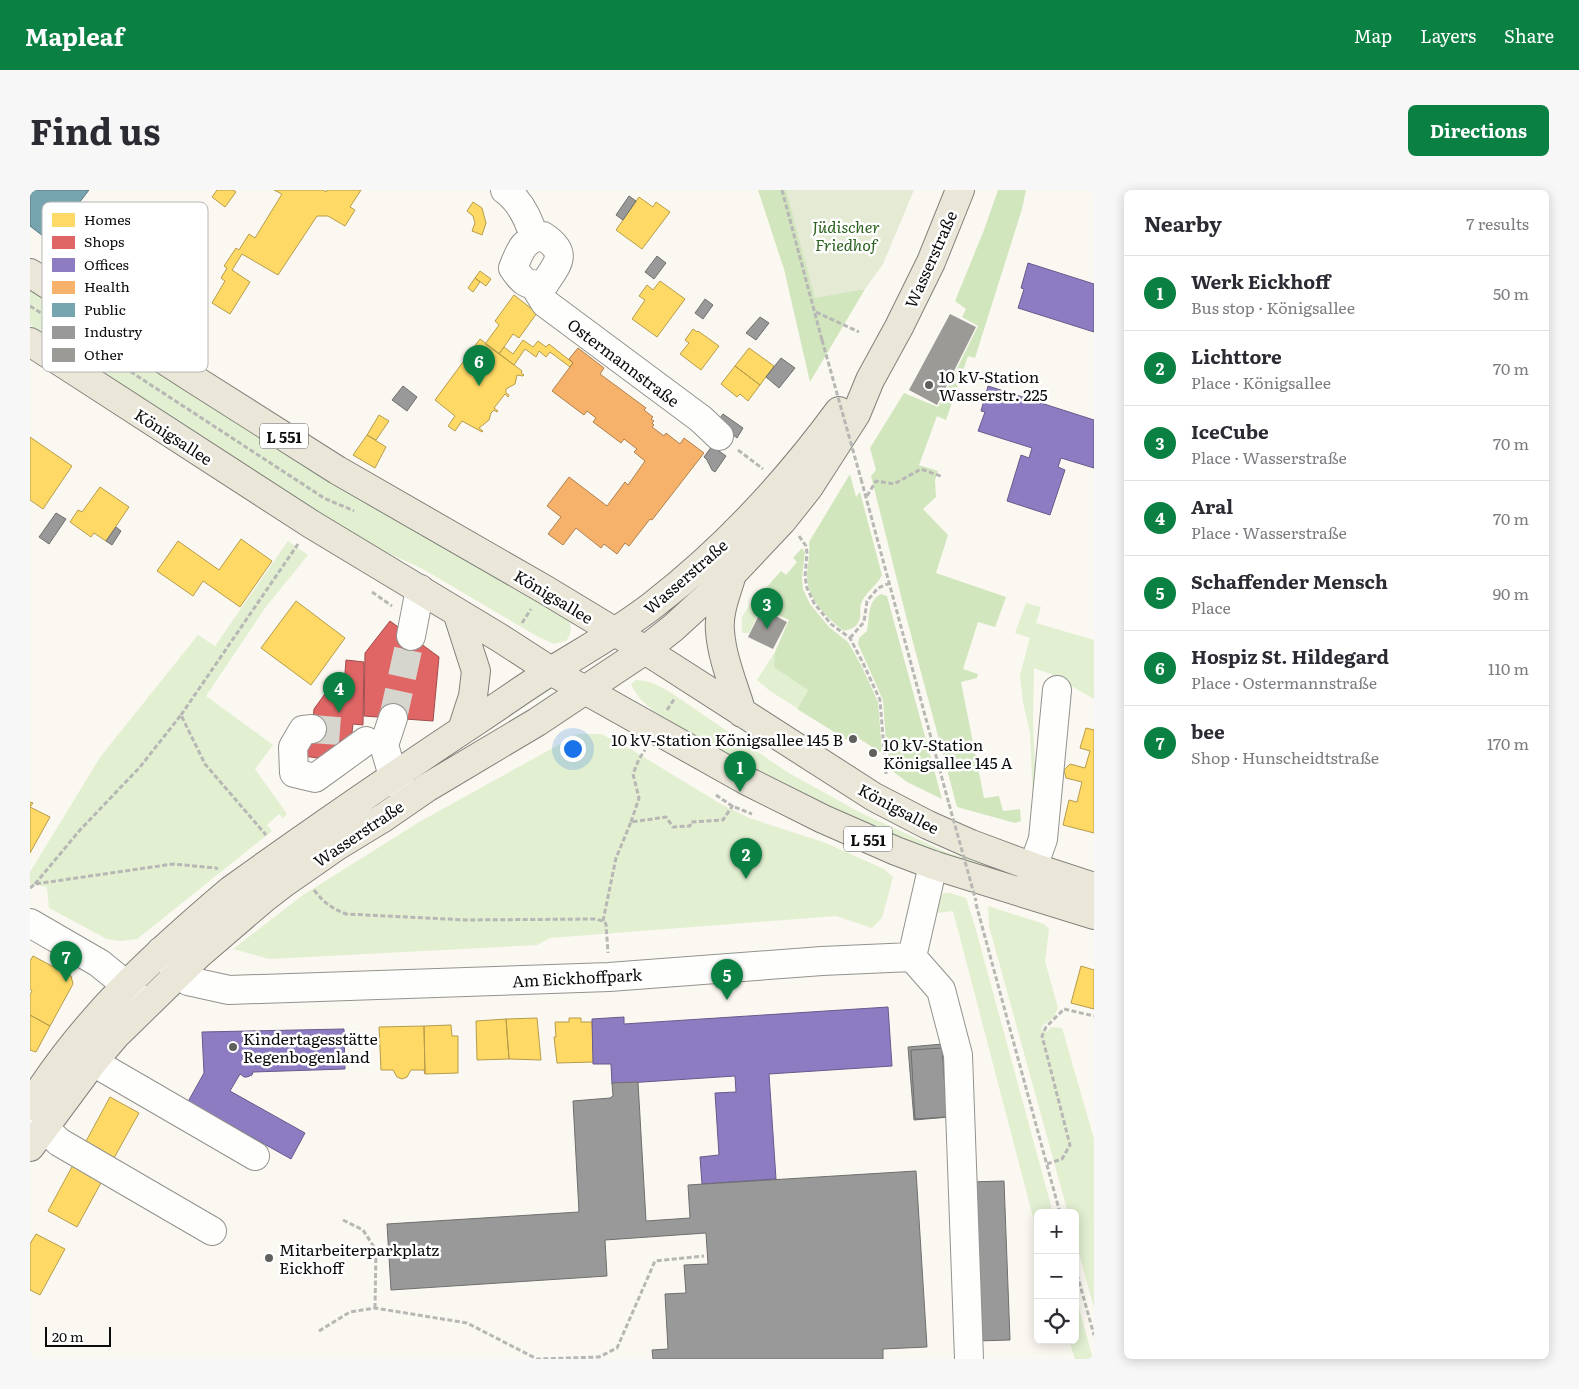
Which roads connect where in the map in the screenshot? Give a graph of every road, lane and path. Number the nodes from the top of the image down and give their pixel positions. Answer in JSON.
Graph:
{"nodes":[{"id":1,"x":505,"y":190,"type":"edge"},
{"id":2,"x":782,"y":190,"type":"edge"},
{"id":3,"x":960,"y":190,"type":"edge"},
{"id":4,"x":30,"y":273,"type":"edge"},
{"id":5,"x":42,"y":281,"type":"edge"},
{"id":6,"x":815,"y":312,"type":"junction"},
{"id":7,"x":858,"y":332,"type":"dead end"},
{"id":8,"x":30,"y":342,"type":"edge"},
{"id":9,"x":42,"y":350,"type":"edge"},
{"id":10,"x":76,"y":372,"type":"edge"},
{"id":11,"x":182,"y":372,"type":"edge"},
{"id":12,"x":870,"y":380,"type":"junction"},
{"id":13,"x":719,"y":436,"type":"dead end"},
{"id":14,"x":943,"y":477,"type":"dead end"},
{"id":15,"x":867,"y":496,"type":"junction"},
{"id":16,"x":311,"y":524,"type":"junction"},
{"id":17,"x":798,"y":535,"type":"dead end"},
{"id":18,"x":732,"y":574,"type":"junction"},
{"id":19,"x":890,"y":584,"type":"junction"},
{"id":20,"x":420,"y":589,"type":"junction"},
{"id":21,"x":533,"y":605,"type":"dead end"},
{"id":22,"x":457,"y":612,"type":"junction"},
{"id":23,"x":519,"y":628,"type":"dead end"},
{"id":24,"x":616,"y":632,"type":"junction"},
{"id":25,"x":411,"y":636,"type":"tunnel mouth"},
{"id":26,"x":850,"y":638,"type":"junction"},
{"id":27,"x":645,"y":650,"type":"junction"},
{"id":28,"x":551,"y":671,"type":"junction"},
{"id":29,"x":585,"y":690,"type":"junction"},
{"id":30,"x":1057,"y":690,"type":"dead end"},
{"id":31,"x":742,"y":713,"type":"junction"},
{"id":32,"x":182,"y":715,"type":"junction"},
{"id":33,"x":393,"y":718,"type":"tunnel mouth"},
{"id":34,"x":312,"y":729,"type":"dead end"},
{"id":35,"x":462,"y":730,"type":"junction"},
{"id":36,"x":656,"y":730,"type":"junction"},
{"id":37,"x":359,"y":743,"type":"junction"},
{"id":38,"x":886,"y":774,"type":"dead end"},
{"id":39,"x":393,"y":776,"type":"junction"},
{"id":40,"x":738,"y":798,"type":"dead end"},
{"id":41,"x":409,"y":799,"type":"junction"},
{"id":42,"x":631,"y":822,"type":"junction"},
{"id":43,"x":266,"y":835,"type":"dead end"},
{"id":44,"x":933,"y":864,"type":"junction"},
{"id":45,"x":1033,"y":867,"type":"junction"},
{"id":46,"x":220,"y":872,"type":"dead end"},
{"id":47,"x":299,"y":872,"type":"junction"},
{"id":48,"x":35,"y":884,"type":"junction"},
{"id":49,"x":1094,"y":887,"type":"edge"},
{"id":50,"x":30,"y":888,"type":"edge"},
{"id":51,"x":1094,"y":915,"type":"edge"},
{"id":52,"x":602,"y":921,"type":"junction"},
{"id":53,"x":30,"y":923,"type":"edge"},
{"id":54,"x":161,"y":951,"type":"junction"},
{"id":55,"x":912,"y":957,"type":"junction"},
{"id":56,"x":179,"y":973,"type":"junction"},
{"id":57,"x":609,"y":977,"type":"junction"},
{"id":58,"x":125,"y":984,"type":"junction"},
{"id":59,"x":145,"y":1006,"type":"junction"},
{"id":60,"x":1094,"y":1016,"type":"edge"},
{"id":61,"x":93,"y":1062,"type":"junction"},
{"id":62,"x":49,"y":1075,"type":"joint"},
{"id":63,"x":35,"y":1127,"type":"edge"},
{"id":64,"x":255,"y":1156,"type":"dead end"},
{"id":65,"x":1047,"y":1164,"type":"junction"},
{"id":66,"x":1059,"y":1209,"type":"edge"},
{"id":67,"x":343,"y":1220,"type":"dead end"},
{"id":68,"x":212,"y":1230,"type":"dead end"},
{"id":69,"x":376,"y":1250,"type":"junction"},
{"id":70,"x":389,"y":1252,"type":"dead end"},
{"id":71,"x":704,"y":1256,"type":"dead end"},
{"id":72,"x":1079,"y":1281,"type":"edge"},
{"id":73,"x":375,"y":1308,"type":"junction"},
{"id":74,"x":319,"y":1331,"type":"dead end"},
{"id":75,"x":1094,"y":1335,"type":"edge"},
{"id":76,"x":969,"y":1359,"type":"edge"}],
"edges":[{"from":1,"to":13,"type":"street","name":"Ostermannstraße"},
{"from":2,"to":6,"type":"path"},
{"from":3,"to":12,"type":"main road","name":"Wasserstraße"},
{"from":4,"to":5,"type":"main road","name":"Königsallee","number":"L 551"},
{"from":6,"to":7,"type":"path"},
{"from":6,"to":15,"type":"path","bridge":true},
{"from":8,"to":9,"type":"main road","name":"Königsallee","number":"L 551"},
{"from":10,"to":16,"type":"main road","name":"Königsallee","number":"L 551"},
{"from":11,"to":24,"type":"main road","name":"Königsallee","number":"L 551"},
{"from":12,"to":18,"type":"main road","name":"Wasserstraße"},
{"from":12,"to":24,"type":"main road","name":"Wasserstraße"},
{"from":14,"to":15,"type":"path"},
{"from":15,"to":19,"type":"path"},
{"from":16,"to":20,"type":"main road","name":"Königsallee","number":"L 551"},
{"from":16,"to":32,"type":"path"},
{"from":17,"to":26,"type":"path"},
{"from":18,"to":27,"type":"main road","name":"Wasserstraße"},
{"from":18,"to":31,"type":"main road","name":"Wasserstraße"},
{"from":19,"to":26,"type":"path"},
{"from":19,"to":65,"type":"path","bridge":true},
{"from":20,"to":22,"type":"main road","name":"Königsallee","number":"L 551"},
{"from":20,"to":25,"type":"street"},
{"from":21,"to":23,"type":"path"},
{"from":22,"to":28,"type":"main road","name":"Königsallee","number":"L 551"},
{"from":22,"to":35,"type":"main road"},
{"from":24,"to":27,"type":"main road","name":"Königsallee","number":"L 551"},
{"from":24,"to":28,"type":"main road","name":"Wasserstraße"},
{"from":26,"to":38,"type":"path"},
{"from":27,"to":29,"type":"main road","name":"Wasserstraße"},
{"from":27,"to":31,"type":"main road","name":"Königsallee","number":"L 551"},
{"from":28,"to":29,"type":"main road","name":"Königsallee","number":"L 551"},
{"from":28,"to":35,"type":"main road","name":"Wasserstraße"},
{"from":29,"to":36,"type":"main road","name":"Königsallee","number":"L 551"},
{"from":29,"to":41,"type":"main road","name":"Wasserstraße"},
{"from":30,"to":45,"type":"street"},
{"from":31,"to":45,"type":"main road","name":"Königsallee","number":"L 551"},
{"from":32,"to":43,"type":"path"},
{"from":32,"to":48,"type":"path"},
{"from":33,"to":37,"type":"street"},
{"from":34,"to":37,"type":"street"},
{"from":35,"to":39,"type":"main road","name":"Wasserstraße"},
{"from":36,"to":42,"type":"path"},
{"from":36,"to":44,"type":"main road","name":"Königsallee","number":"L 551"},
{"from":37,"to":39,"type":"street"},
{"from":39,"to":41,"type":"street"},
{"from":39,"to":54,"type":"main road","name":"Wasserstraße"},
{"from":40,"to":42,"type":"path"},
{"from":41,"to":47,"type":"main road","name":"Wasserstraße"},
{"from":42,"to":52,"type":"path"},
{"from":44,"to":51,"type":"main road","name":"Königsallee","number":"L 551"},
{"from":44,"to":55,"type":"street"},
{"from":45,"to":49,"type":"main road","name":"Königsallee","number":"L 551"},
{"from":46,"to":48,"type":"path"},
{"from":47,"to":52,"type":"path"},
{"from":47,"to":56,"type":"main road","name":"Wasserstraße"},
{"from":48,"to":50,"type":"path"},
{"from":52,"to":57,"type":"path"},
{"from":53,"to":58,"type":"street"},
{"from":54,"to":56,"type":"street","name":"Am Eickhoffpark"},
{"from":54,"to":58,"type":"main road","name":"Wasserstraße"},
{"from":55,"to":57,"type":"street","name":"Am Eickhoffpark"},
{"from":55,"to":76,"type":"street"},
{"from":56,"to":57,"type":"street","name":"Am Eickhoffpark"},
{"from":56,"to":59,"type":"main road","name":"Wasserstraße"},
{"from":58,"to":59,"type":"street"},
{"from":58,"to":62,"type":"main road","name":"Wasserstraße"},
{"from":59,"to":61,"type":"main road","name":"Wasserstraße"},
{"from":60,"to":65,"type":"path"},
{"from":61,"to":63,"type":"main road","name":"Wasserstraße"},
{"from":61,"to":64,"type":"street"},
{"from":62,"to":63,"type":"street"},
{"from":63,"to":68,"type":"street"},
{"from":65,"to":66,"type":"path"},
{"from":67,"to":69,"type":"path"},
{"from":69,"to":70,"type":"path"},
{"from":69,"to":73,"type":"path"},
{"from":71,"to":73,"type":"path"},
{"from":72,"to":75,"type":"path"},
{"from":73,"to":74,"type":"path"}]}
